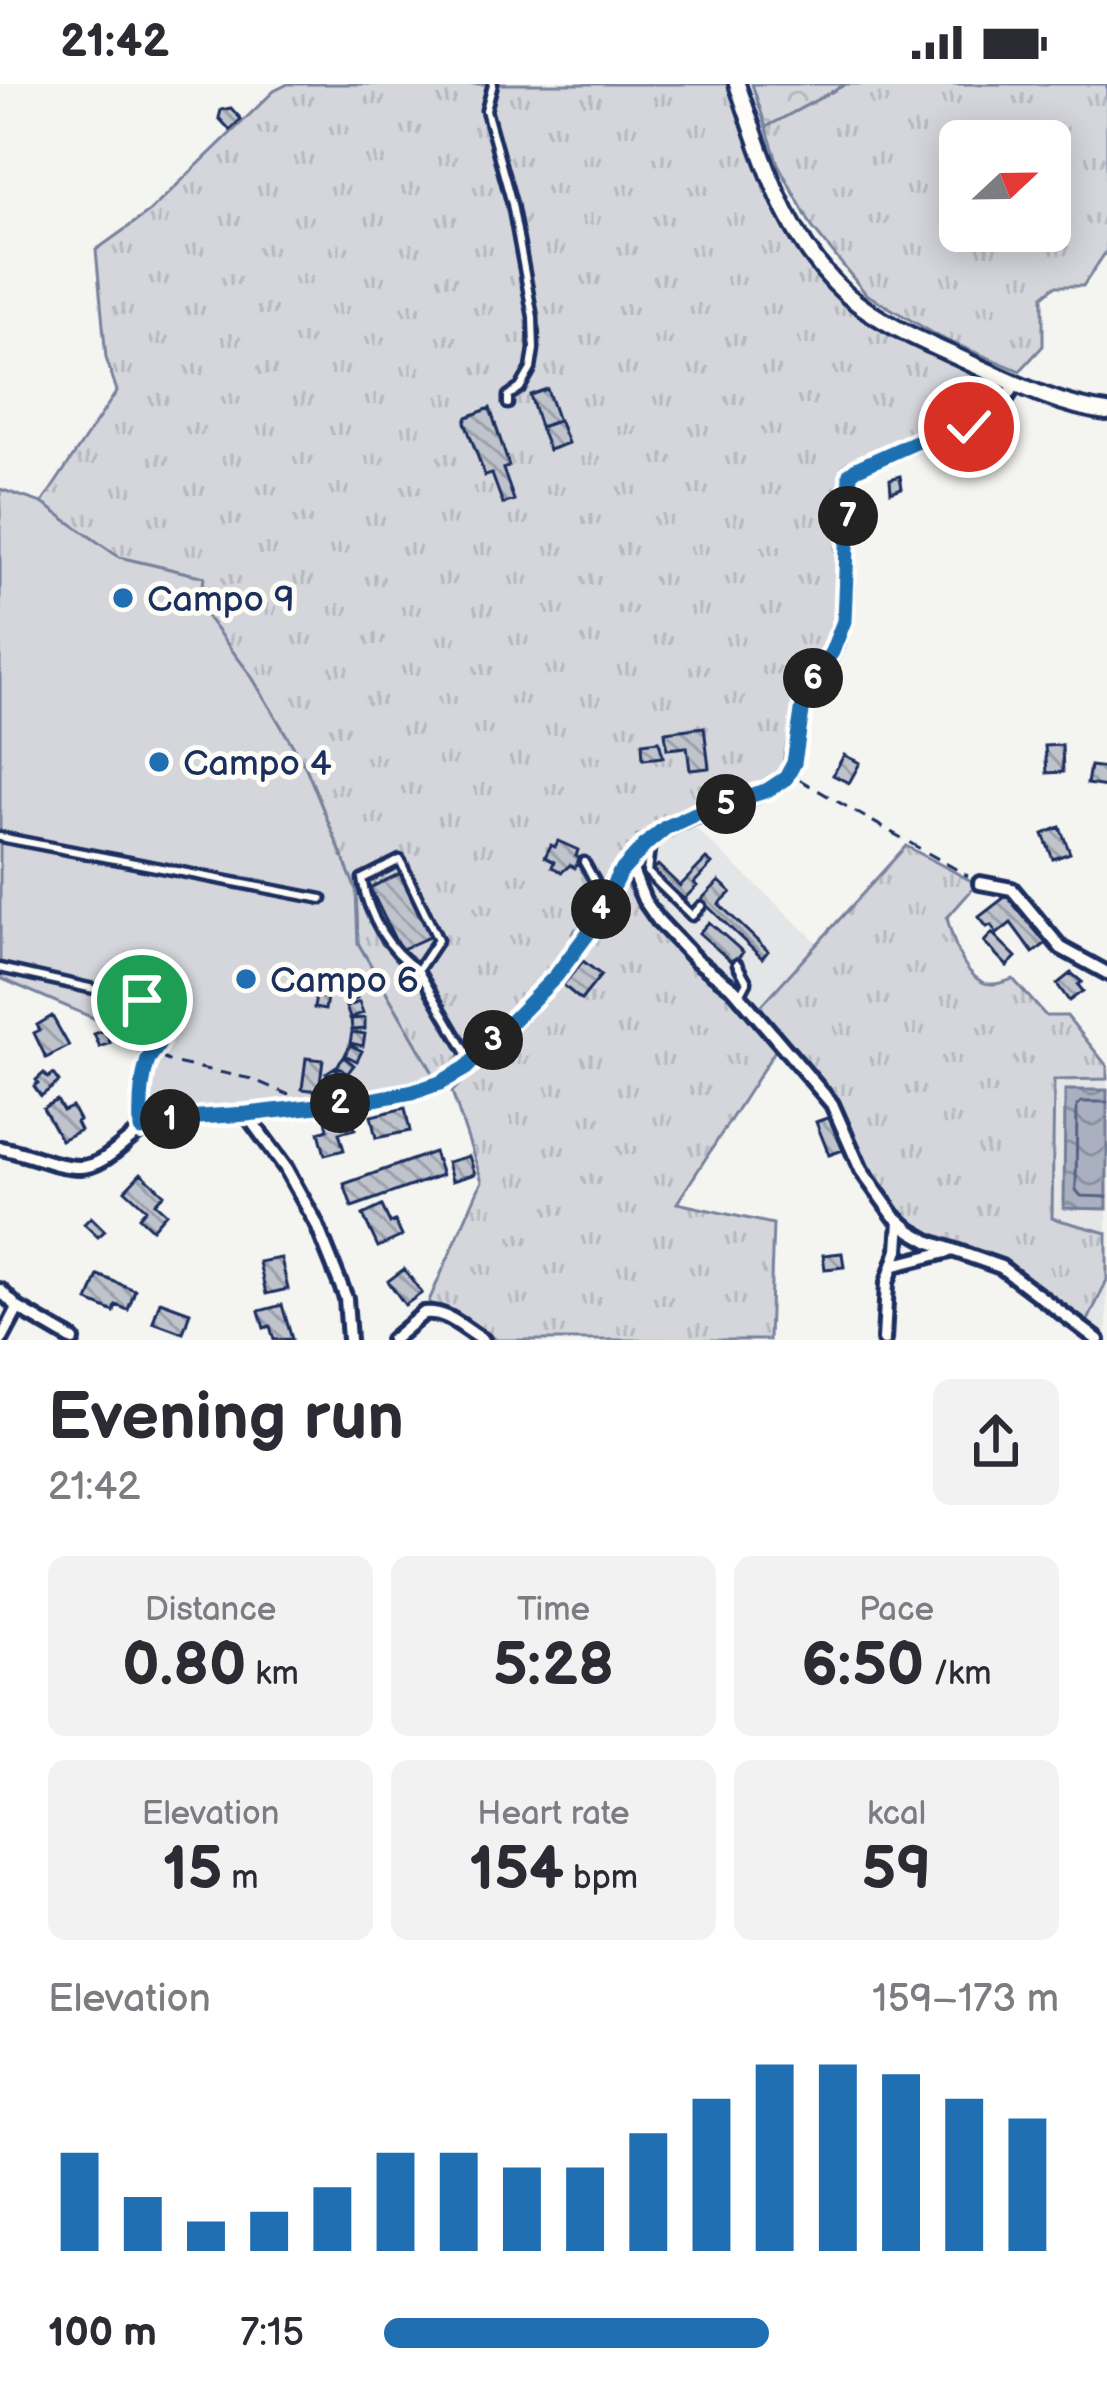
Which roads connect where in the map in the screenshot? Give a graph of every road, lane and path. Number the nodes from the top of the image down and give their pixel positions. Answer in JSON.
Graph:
{"nodes":[{"id":1,"x":493,"y":84,"type":"edge"},
{"id":2,"x":737,"y":84,"type":"edge"},
{"id":3,"x":1016,"y":384,"type":"junction"},
{"id":4,"x":508,"y":404,"type":"dead end"},
{"id":5,"x":1107,"y":412,"type":"edge"},
{"id":6,"x":790,"y":773,"type":"junction"},
{"id":7,"x":0,"y":837,"type":"edge"},
{"id":8,"x":646,"y":844,"type":"junction"},
{"id":9,"x":584,"y":862,"type":"dead end"},
{"id":10,"x":628,"y":863,"type":"junction"},
{"id":11,"x":980,"y":883,"type":"joint"},
{"id":12,"x":609,"y":893,"type":"junction"},
{"id":13,"x":322,"y":898,"type":"dead end"},
{"id":14,"x":701,"y":906,"type":"dead end"},
{"id":15,"x":737,"y":964,"type":"dead end"},
{"id":16,"x":0,"y":968,"type":"edge"},
{"id":17,"x":418,"y":970,"type":"junction"},
{"id":18,"x":1107,"y":973,"type":"edge"},
{"id":19,"x":740,"y":995,"type":"junction"},
{"id":20,"x":160,"y":1042,"type":"junction"},
{"id":21,"x":472,"y":1062,"type":"junction"},
{"id":22,"x":289,"y":1095,"type":"dead end"},
{"id":23,"x":247,"y":1114,"type":"junction"},
{"id":24,"x":141,"y":1129,"type":"junction"},
{"id":25,"x":0,"y":1148,"type":"edge"},
{"id":26,"x":900,"y":1221,"type":"junction"},
{"id":27,"x":952,"y":1251,"type":"junction"},
{"id":28,"x":895,"y":1265,"type":"junction"},
{"id":29,"x":0,"y":1290,"type":"edge"},
{"id":30,"x":18,"y":1308,"type":"junction"},
{"id":31,"x":1,"y":1340,"type":"edge"},
{"id":32,"x":73,"y":1340,"type":"edge"},
{"id":33,"x":349,"y":1340,"type":"edge"},
{"id":34,"x":392,"y":1340,"type":"edge"},
{"id":35,"x":483,"y":1340,"type":"edge"},
{"id":36,"x":884,"y":1340,"type":"edge"},
{"id":37,"x":1098,"y":1340,"type":"edge"}],
"edges":[{"from":1,"to":4,"type":"lane"},
{"from":2,"to":3,"type":"street"},
{"from":3,"to":5,"type":"street"},
{"from":3,"to":6,"type":"street"},
{"from":6,"to":8,"type":"street"},
{"from":6,"to":11,"type":"path"},
{"from":7,"to":13,"type":"lane"},
{"from":8,"to":10,"type":"street"},
{"from":8,"to":14,"type":"lane"},
{"from":9,"to":12,"type":"lane"},
{"from":10,"to":12,"type":"street"},
{"from":10,"to":19,"type":"street"},
{"from":11,"to":18,"type":"street"},
{"from":12,"to":21,"type":"street"},
{"from":15,"to":19,"type":"lane"},
{"from":16,"to":20,"type":"lane"},
{"from":17,"to":17,"type":"lane"},
{"from":17,"to":21,"type":"lane"},
{"from":19,"to":26,"type":"street"},
{"from":20,"to":22,"type":"path"},
{"from":20,"to":24,"type":"lane"},
{"from":21,"to":23,"type":"street"},
{"from":23,"to":24,"type":"street"},
{"from":23,"to":33,"type":"street"},
{"from":24,"to":25,"type":"street"},
{"from":26,"to":27,"type":"street"},
{"from":26,"to":28,"type":"street"},
{"from":27,"to":28,"type":"street"},
{"from":27,"to":37,"type":"street"},
{"from":28,"to":36,"type":"street"},
{"from":29,"to":30,"type":"street"},
{"from":30,"to":31,"type":"street"},
{"from":30,"to":32,"type":"street"},
{"from":34,"to":35,"type":"street"}]}
